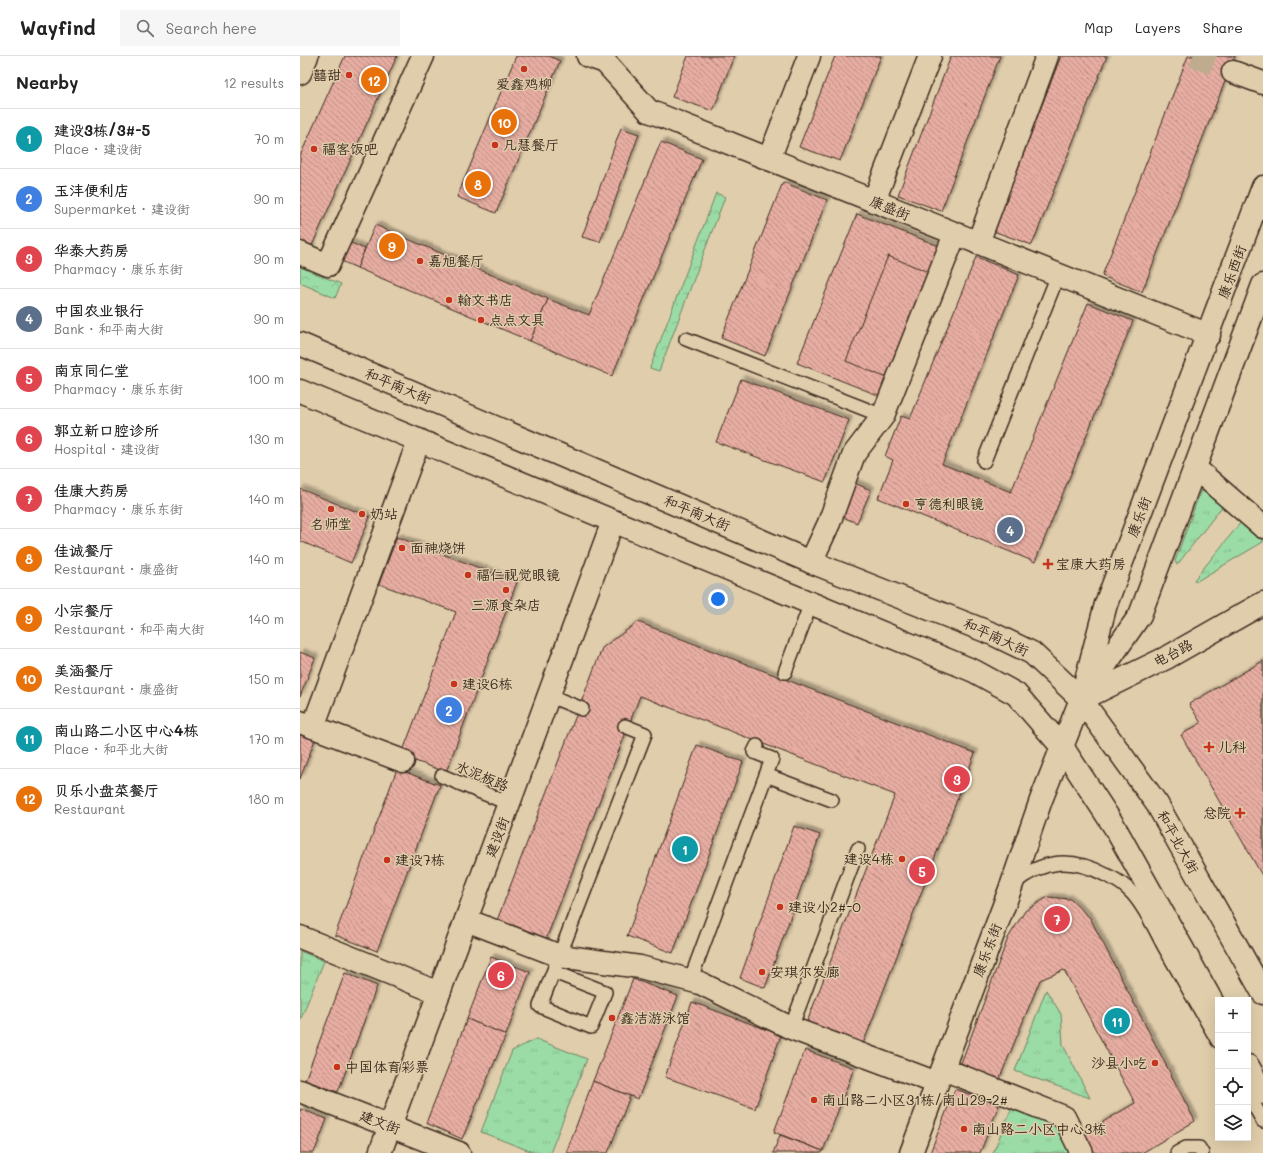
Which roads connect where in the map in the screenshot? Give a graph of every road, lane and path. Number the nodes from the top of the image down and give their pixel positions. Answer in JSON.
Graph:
{"nodes":[{"id":1,"x":307,"y":56,"type":"edge"},
{"id":2,"x":423,"y":56,"type":"edge"},
{"id":3,"x":588,"y":56,"type":"edge"},
{"id":4,"x":809,"y":56,"type":"edge"},
{"id":5,"x":930,"y":56,"type":"edge"},
{"id":6,"x":1047,"y":56,"type":"edge"},
{"id":7,"x":1233,"y":72,"type":"tunnel mouth"},
{"id":8,"x":300,"y":73,"type":"edge"},
{"id":9,"x":1263,"y":83,"type":"edge"},
{"id":10,"x":769,"y":159,"type":"junction"},
{"id":11,"x":1263,"y":188,"type":"edge"},
{"id":12,"x":874,"y":201,"type":"junction"},
{"id":13,"x":955,"y":234,"type":"junction"},
{"id":14,"x":978,"y":243,"type":"junction"},
{"id":15,"x":300,"y":253,"type":"edge"},
{"id":16,"x":1058,"y":275,"type":"junction"},
{"id":17,"x":1263,"y":284,"type":"edge"},
{"id":18,"x":1259,"y":307,"type":"edge"},
{"id":19,"x":1209,"y":335,"type":"junction"},
{"id":20,"x":686,"y":339,"type":"dead end"},
{"id":21,"x":300,"y":344,"type":"edge"},
{"id":22,"x":300,"y":391,"type":"edge"},
{"id":23,"x":883,"y":416,"type":"junction"},
{"id":24,"x":419,"y":440,"type":"junction"},
{"id":25,"x":984,"y":461,"type":"dead end"},
{"id":26,"x":1195,"y":468,"type":"junction"},
{"id":27,"x":613,"y":521,"type":"junction"},
{"id":28,"x":1263,"y":527,"type":"edge"},
{"id":29,"x":811,"y":562,"type":"junction"},
{"id":30,"x":811,"y":603,"type":"junction"},
{"id":31,"x":1263,"y":603,"type":"edge"},
{"id":32,"x":785,"y":672,"type":"dead end"},
{"id":33,"x":550,"y":696,"type":"junction"},
{"id":34,"x":1081,"y":699,"type":"junction"},
{"id":35,"x":582,"y":709,"type":"dead end"},
{"id":36,"x":306,"y":724,"type":"edge"},
{"id":37,"x":625,"y":726,"type":"dead end"},
{"id":38,"x":757,"y":746,"type":"dead end"},
{"id":39,"x":1063,"y":748,"type":"junction"},
{"id":40,"x":403,"y":761,"type":"dead end"},
{"id":41,"x":766,"y":775,"type":"junction"},
{"id":42,"x":442,"y":776,"type":"dead end"},
{"id":43,"x":832,"y":800,"type":"dead end"},
{"id":44,"x":510,"y":804,"type":"junction"},
{"id":45,"x":858,"y":849,"type":"dead end"},
{"id":46,"x":1012,"y":884,"type":"junction"},
{"id":47,"x":466,"y":920,"type":"junction"},
{"id":48,"x":300,"y":937,"type":"edge"},
{"id":49,"x":557,"y":964,"type":"junction"},
{"id":50,"x":690,"y":981,"type":"junction"},
{"id":51,"x":440,"y":993,"type":"junction"},
{"id":52,"x":1263,"y":993,"type":"edge"},
{"id":53,"x":1215,"y":1007,"type":"edge"},
{"id":54,"x":791,"y":1028,"type":"junction"},
{"id":55,"x":1215,"y":1036,"type":"edge"},
{"id":56,"x":1250,"y":1069,"type":"edge"},
{"id":57,"x":940,"y":1076,"type":"junction"},
{"id":58,"x":300,"y":1091,"type":"edge"},
{"id":59,"x":1263,"y":1093,"type":"edge"},
{"id":60,"x":1251,"y":1099,"type":"edge"},
{"id":61,"x":1263,"y":1120,"type":"edge"},
{"id":62,"x":390,"y":1126,"type":"junction"},
{"id":63,"x":380,"y":1153,"type":"edge"},
{"id":64,"x":460,"y":1153,"type":"edge"},
{"id":65,"x":911,"y":1153,"type":"edge"},
{"id":66,"x":1082,"y":1153,"type":"edge"},
{"id":67,"x":1177,"y":1153,"type":"edge"},
{"id":68,"x":1202,"y":1153,"type":"edge"}],
"edges":[{"from":1,"to":8,"type":"street"},
{"from":2,"to":15,"type":"street"},
{"from":3,"to":10,"type":"street","name":"康盛街"},
{"from":4,"to":10,"type":"street"},
{"from":5,"to":12,"type":"street"},
{"from":6,"to":14,"type":"street"},
{"from":7,"to":9,"type":"street"},
{"from":10,"to":12,"type":"street","name":"康盛街"},
{"from":11,"to":19,"type":"street","name":"康乐西街"},
{"from":12,"to":13,"type":"street","name":"康盛街"},
{"from":13,"to":14,"type":"street","name":"康盛街"},
{"from":13,"to":23,"type":"street"},
{"from":14,"to":16,"type":"street","name":"康盛街"},
{"from":16,"to":19,"type":"street","name":"康盛街"},
{"from":16,"to":25,"type":"lane"},
{"from":17,"to":18,"type":"street"},
{"from":18,"to":26,"type":"street"},
{"from":19,"to":34,"type":"street","name":"康乐街"},
{"from":20,"to":23,"type":"lane"},
{"from":21,"to":29,"type":"street","name":"和平南大街"},
{"from":22,"to":24,"type":"street"},
{"from":23,"to":29,"type":"street"},
{"from":24,"to":27,"type":"street"},
{"from":24,"to":36,"type":"street"},
{"from":26,"to":28,"type":"street"},
{"from":26,"to":34,"type":"street"},
{"from":27,"to":30,"type":"street"},
{"from":27,"to":33,"type":"street","name":"建设街"},
{"from":29,"to":34,"type":"street","name":"和平南大街"},
{"from":30,"to":32,"type":"lane"},
{"from":30,"to":39,"type":"street"},
{"from":31,"to":34,"type":"street","name":"电台路"},
{"from":33,"to":35,"type":"lane"},
{"from":33,"to":44,"type":"street","name":"建设街"},
{"from":34,"to":39,"type":"street","name":"康乐街"},
{"from":34,"to":52,"type":"street","name":"和平北大街"},
{"from":36,"to":40,"type":"street"},
{"from":37,"to":49,"type":"lane"},
{"from":38,"to":41,"type":"lane"},
{"from":39,"to":46,"type":"street","name":"康乐东街"},
{"from":39,"to":53,"type":"street"},
{"from":41,"to":43,"type":"lane"},
{"from":41,"to":50,"type":"lane"},
{"from":42,"to":44,"type":"lane","name":"水泥板路"},
{"from":44,"to":47,"type":"street","name":"建设街"},
{"from":45,"to":54,"type":"lane"},
{"from":46,"to":55,"type":"lane"},
{"from":46,"to":57,"type":"street","name":"康乐东街"},
{"from":47,"to":49,"type":"street"},
{"from":47,"to":51,"type":"street","name":"建设街"},
{"from":48,"to":51,"type":"street"},
{"from":49,"to":49,"type":"lane"},
{"from":49,"to":50,"type":"street"},
{"from":50,"to":54,"type":"street"},
{"from":51,"to":62,"type":"street","name":"建设街"},
{"from":54,"to":57,"type":"street"},
{"from":56,"to":59,"type":"street"},
{"from":57,"to":65,"type":"street","name":"康乐东街"},
{"from":57,"to":66,"type":"street"},
{"from":58,"to":62,"type":"street","name":"建文街"},
{"from":60,"to":61,"type":"lane"},
{"from":62,"to":63,"type":"street","name":"建设街"},
{"from":62,"to":64,"type":"street","name":"建文街"},
{"from":67,"to":68,"type":"lane"}]}
